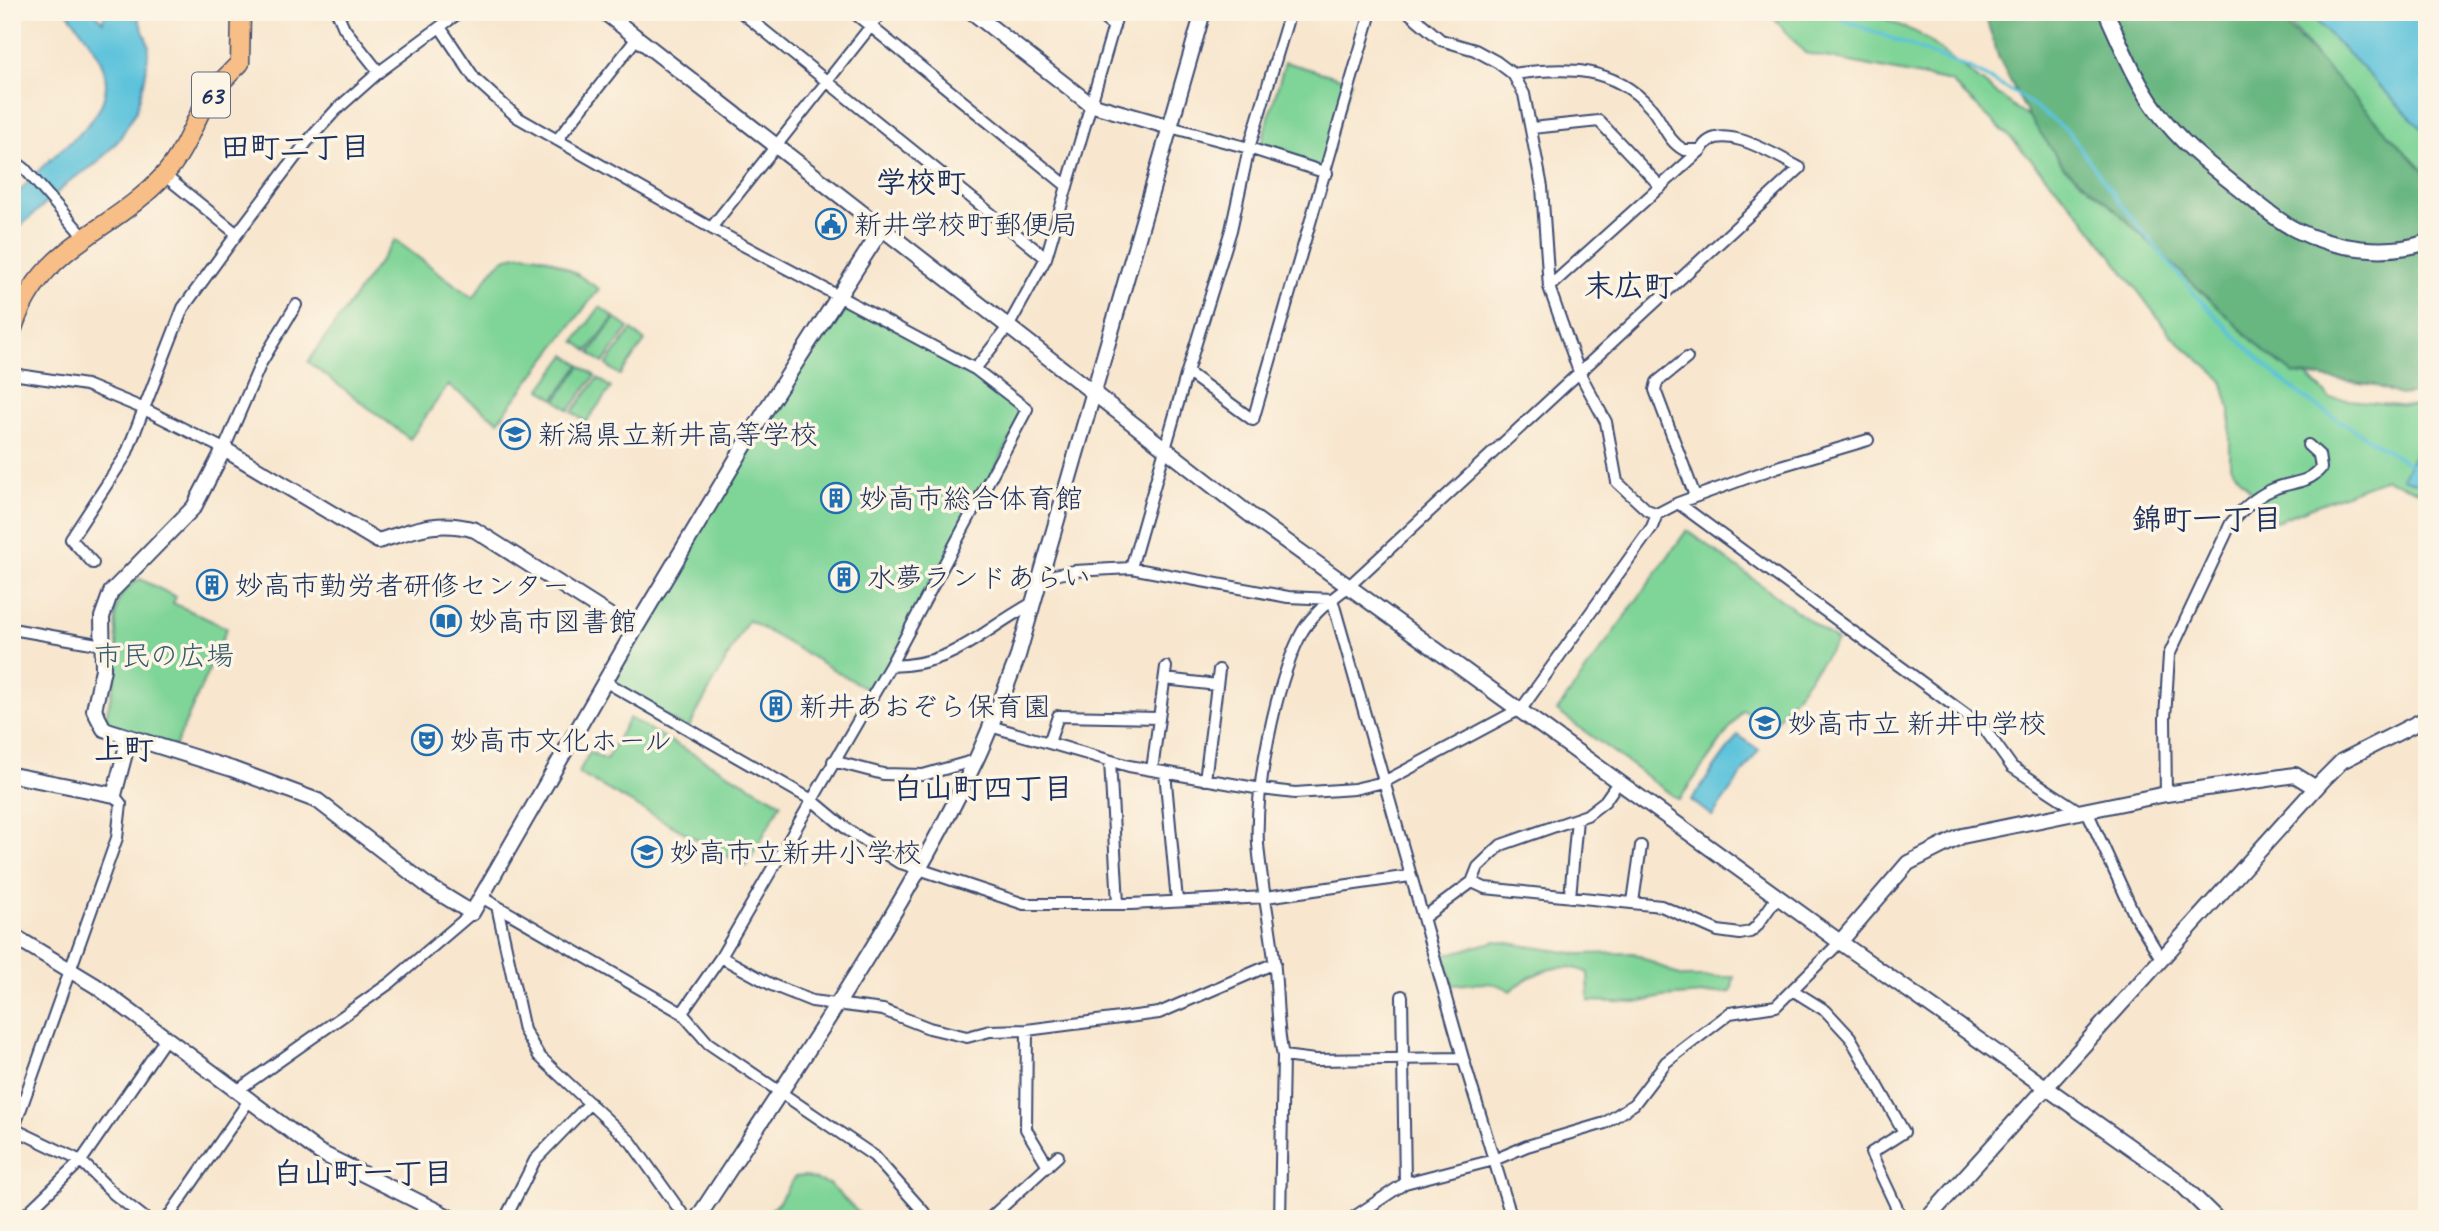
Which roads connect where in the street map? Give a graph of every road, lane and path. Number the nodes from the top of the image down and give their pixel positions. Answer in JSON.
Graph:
{"nodes":[{"id":1,"x":241,"y":12,"type":"edge"},
{"id":2,"x":337,"y":12,"type":"edge"},
{"id":3,"x":460,"y":12,"type":"edge"},
{"id":4,"x":604,"y":12,"type":"edge"},
{"id":5,"x":741,"y":12,"type":"edge"},
{"id":6,"x":853,"y":12,"type":"edge"},
{"id":7,"x":882,"y":12,"type":"edge"},
{"id":8,"x":972,"y":12,"type":"edge"},
{"id":9,"x":1096,"y":12,"type":"edge"},
{"id":10,"x":1118,"y":12,"type":"edge"},
{"id":11,"x":1203,"y":12,"type":"edge"},
{"id":12,"x":1290,"y":12,"type":"edge"},
{"id":13,"x":1371,"y":12,"type":"edge"},
{"id":14,"x":1408,"y":12,"type":"edge"},
{"id":15,"x":2106,"y":12,"type":"edge"},
{"id":16,"x":871,"y":26,"type":"junction"},
{"id":17,"x":440,"y":27,"type":"junction"},
{"id":18,"x":1114,"y":27,"type":"junction"},
{"id":19,"x":637,"y":38,"type":"junction"},
{"id":20,"x":379,"y":72,"type":"junction"},
{"id":21,"x":1513,"y":74,"type":"junction"},
{"id":22,"x":828,"y":80,"type":"junction"},
{"id":23,"x":1090,"y":104,"type":"junction"},
{"id":24,"x":1170,"y":127,"type":"junction"},
{"id":25,"x":1532,"y":128,"type":"junction"},
{"id":26,"x":557,"y":139,"type":"junction"},
{"id":27,"x":777,"y":148,"type":"junction"},
{"id":28,"x":1249,"y":148,"type":"junction"},
{"id":29,"x":1701,"y":150,"type":"junction"},
{"id":30,"x":12,"y":159,"type":"edge"},
{"id":31,"x":1327,"y":173,"type":"junction"},
{"id":32,"x":164,"y":175,"type":"junction"},
{"id":33,"x":1067,"y":186,"type":"junction"},
{"id":34,"x":1661,"y":187,"type":"junction"},
{"id":35,"x":711,"y":228,"type":"junction"},
{"id":36,"x":881,"y":230,"type":"junction"},
{"id":37,"x":237,"y":234,"type":"junction"},
{"id":38,"x":84,"y":237,"type":"junction"},
{"id":39,"x":2427,"y":242,"type":"edge"},
{"id":40,"x":1046,"y":258,"type":"junction"},
{"id":41,"x":1549,"y":287,"type":"junction"},
{"id":42,"x":841,"y":296,"type":"junction"},
{"id":43,"x":296,"y":305,"type":"dead end"},
{"id":44,"x":1008,"y":327,"type":"junction"},
{"id":45,"x":12,"y":331,"type":"edge"},
{"id":46,"x":1687,"y":358,"type":"dead end"},
{"id":47,"x":975,"y":369,"type":"junction"},
{"id":48,"x":1187,"y":372,"type":"junction"},
{"id":49,"x":1578,"y":372,"type":"junction"},
{"id":50,"x":12,"y":374,"type":"edge"},
{"id":51,"x":1095,"y":397,"type":"junction"},
{"id":52,"x":142,"y":408,"type":"junction"},
{"id":53,"x":1868,"y":440,"type":"dead end"},
{"id":54,"x":2308,"y":445,"type":"dead end"},
{"id":55,"x":1166,"y":448,"type":"junction"},
{"id":56,"x":224,"y":449,"type":"junction"},
{"id":57,"x":1695,"y":496,"type":"junction"},
{"id":58,"x":1678,"y":503,"type":"junction"},
{"id":59,"x":1657,"y":514,"type":"junction"},
{"id":60,"x":93,"y":563,"type":"dead end"},
{"id":61,"x":1131,"y":568,"type":"junction"},
{"id":62,"x":1040,"y":578,"type":"junction"},
{"id":63,"x":1348,"y":587,"type":"junction"},
{"id":64,"x":1332,"y":598,"type":"junction"},
{"id":65,"x":1031,"y":604,"type":"junction"},
{"id":66,"x":12,"y":629,"type":"edge"},
{"id":67,"x":634,"y":631,"type":"junction"},
{"id":68,"x":103,"y":645,"type":"junction"},
{"id":69,"x":890,"y":666,"type":"junction"},
{"id":70,"x":1219,"y":670,"type":"dead end"},
{"id":71,"x":606,"y":682,"type":"junction"},
{"id":72,"x":1217,"y":685,"type":"junction"},
{"id":73,"x":1521,"y":708,"type":"junction"},
{"id":74,"x":1159,"y":718,"type":"junction"},
{"id":75,"x":2427,"y":718,"type":"edge"},
{"id":76,"x":990,"y":726,"type":"junction"},
{"id":77,"x":129,"y":738,"type":"junction"},
{"id":78,"x":1049,"y":743,"type":"junction"},
{"id":79,"x":976,"y":760,"type":"junction"},
{"id":80,"x":833,"y":761,"type":"junction"},
{"id":81,"x":1110,"y":761,"type":"junction"},
{"id":82,"x":1152,"y":770,"type":"junction"},
{"id":83,"x":1165,"y":772,"type":"junction"},
{"id":84,"x":12,"y":775,"type":"edge"},
{"id":85,"x":1205,"y":779,"type":"junction"},
{"id":86,"x":1619,"y":781,"type":"junction"},
{"id":87,"x":1384,"y":782,"type":"junction"},
{"id":88,"x":2315,"y":788,"type":"junction"},
{"id":89,"x":1261,"y":789,"type":"junction"},
{"id":90,"x":2166,"y":794,"type":"junction"},
{"id":91,"x":114,"y":795,"type":"junction"},
{"id":92,"x":812,"y":800,"type":"junction"},
{"id":93,"x":2083,"y":811,"type":"junction"},
{"id":94,"x":1577,"y":819,"type":"junction"},
{"id":95,"x":1641,"y":846,"type":"dead end"},
{"id":96,"x":917,"y":870,"type":"junction"},
{"id":97,"x":1410,"y":876,"type":"junction"},
{"id":98,"x":1472,"y":882,"type":"junction"},
{"id":99,"x":1778,"y":896,"type":"junction"},
{"id":100,"x":1266,"y":897,"type":"junction"},
{"id":101,"x":1570,"y":897,"type":"junction"},
{"id":102,"x":483,"y":898,"type":"junction"},
{"id":103,"x":1177,"y":901,"type":"junction"},
{"id":104,"x":1633,"y":902,"type":"junction"},
{"id":105,"x":1118,"y":904,"type":"junction"},
{"id":106,"x":497,"y":906,"type":"junction"},
{"id":107,"x":472,"y":913,"type":"junction"},
{"id":108,"x":1423,"y":918,"type":"junction"},
{"id":109,"x":12,"y":935,"type":"edge"},
{"id":110,"x":1840,"y":942,"type":"junction"},
{"id":111,"x":721,"y":957,"type":"junction"},
{"id":112,"x":2162,"y":960,"type":"junction"},
{"id":113,"x":1275,"y":963,"type":"junction"},
{"id":114,"x":69,"y":970,"type":"junction"},
{"id":115,"x":1794,"y":991,"type":"junction"},
{"id":116,"x":1402,"y":996,"type":"dead end"},
{"id":117,"x":836,"y":1003,"type":"junction"},
{"id":118,"x":682,"y":1013,"type":"junction"},
{"id":119,"x":1027,"y":1030,"type":"junction"},
{"id":120,"x":166,"y":1038,"type":"junction"},
{"id":121,"x":1283,"y":1056,"type":"junction"},
{"id":122,"x":1463,"y":1058,"type":"junction"},
{"id":123,"x":1403,"y":1059,"type":"junction"},
{"id":124,"x":2047,"y":1086,"type":"junction"},
{"id":125,"x":781,"y":1090,"type":"junction"},
{"id":126,"x":244,"y":1095,"type":"junction"},
{"id":127,"x":590,"y":1103,"type":"junction"},
{"id":128,"x":13,"y":1128,"type":"edge"},
{"id":129,"x":1058,"y":1156,"type":"dead end"},
{"id":130,"x":1494,"y":1160,"type":"junction"},
{"id":131,"x":81,"y":1161,"type":"junction"},
{"id":132,"x":1048,"y":1166,"type":"junction"},
{"id":133,"x":1405,"y":1183,"type":"junction"},
{"id":134,"x":443,"y":1216,"type":"edge"},
{"id":135,"x":21,"y":1219,"type":"edge"},
{"id":136,"x":146,"y":1219,"type":"edge"},
{"id":137,"x":167,"y":1219,"type":"edge"},
{"id":138,"x":505,"y":1219,"type":"edge"},
{"id":139,"x":686,"y":1219,"type":"edge"},
{"id":140,"x":698,"y":1219,"type":"edge"},
{"id":141,"x":930,"y":1219,"type":"edge"},
{"id":142,"x":989,"y":1219,"type":"edge"},
{"id":143,"x":1280,"y":1219,"type":"edge"},
{"id":144,"x":1351,"y":1219,"type":"edge"},
{"id":145,"x":1512,"y":1219,"type":"edge"},
{"id":146,"x":1902,"y":1219,"type":"edge"},
{"id":147,"x":1927,"y":1219,"type":"edge"},
{"id":148,"x":2217,"y":1219,"type":"edge"}],
"edges":[{"from":1,"to":32,"type":"main road","number":"63"},
{"from":2,"to":20,"type":"street"},
{"from":3,"to":17,"type":"street"},
{"from":4,"to":19,"type":"street"},
{"from":5,"to":22,"type":"street"},
{"from":6,"to":16,"type":"street"},
{"from":7,"to":16,"type":"street"},
{"from":8,"to":23,"type":"street"},
{"from":9,"to":18,"type":"street"},
{"from":10,"to":18,"type":"street"},
{"from":11,"to":24,"type":"street"},
{"from":12,"to":28,"type":"street"},
{"from":13,"to":31,"type":"street"},
{"from":14,"to":21,"type":"street"},
{"from":15,"to":39,"type":"street"},
{"from":16,"to":22,"type":"street"},
{"from":16,"to":33,"type":"street"},
{"from":17,"to":20,"type":"street"},
{"from":17,"to":26,"type":"street"},
{"from":18,"to":23,"type":"street"},
{"from":19,"to":26,"type":"street"},
{"from":19,"to":27,"type":"street"},
{"from":20,"to":37,"type":"street"},
{"from":21,"to":25,"type":"street"},
{"from":21,"to":29,"type":"street"},
{"from":22,"to":27,"type":"street"},
{"from":22,"to":40,"type":"street"},
{"from":23,"to":24,"type":"street"},
{"from":23,"to":33,"type":"street"},
{"from":24,"to":28,"type":"street"},
{"from":24,"to":51,"type":"street"},
{"from":25,"to":34,"type":"street"},
{"from":25,"to":41,"type":"street"},
{"from":26,"to":35,"type":"street"},
{"from":27,"to":35,"type":"street"},
{"from":27,"to":36,"type":"street"},
{"from":28,"to":31,"type":"street"},
{"from":28,"to":48,"type":"street"},
{"from":29,"to":34,"type":"street"},
{"from":29,"to":49,"type":"street"},
{"from":30,"to":38,"type":"street"},
{"from":31,"to":48,"type":"street"},
{"from":32,"to":37,"type":"street"},
{"from":32,"to":38,"type":"main road","number":"63"},
{"from":33,"to":40,"type":"street"},
{"from":34,"to":41,"type":"street"},
{"from":35,"to":42,"type":"street"},
{"from":36,"to":42,"type":"street"},
{"from":36,"to":44,"type":"street"},
{"from":37,"to":52,"type":"street"},
{"from":38,"to":45,"type":"main road","number":"63"},
{"from":40,"to":44,"type":"street"},
{"from":41,"to":49,"type":"street"},
{"from":42,"to":47,"type":"street"},
{"from":42,"to":67,"type":"street"},
{"from":43,"to":56,"type":"street"},
{"from":44,"to":47,"type":"street"},
{"from":44,"to":51,"type":"street"},
{"from":46,"to":57,"type":"street"},
{"from":47,"to":69,"type":"street"},
{"from":48,"to":55,"type":"street"},
{"from":49,"to":59,"type":"street"},
{"from":49,"to":63,"type":"street"},
{"from":50,"to":52,"type":"street"},
{"from":51,"to":55,"type":"street"},
{"from":51,"to":62,"type":"street"},
{"from":52,"to":56,"type":"street"},
{"from":52,"to":60,"type":"street"},
{"from":53,"to":57,"type":"street"},
{"from":54,"to":90,"type":"street"},
{"from":55,"to":61,"type":"street"},
{"from":55,"to":63,"type":"street"},
{"from":56,"to":67,"type":"street"},
{"from":56,"to":68,"type":"street"},
{"from":57,"to":58,"type":"street"},
{"from":58,"to":59,"type":"street"},
{"from":58,"to":93,"type":"street"},
{"from":59,"to":73,"type":"street"},
{"from":61,"to":62,"type":"street"},
{"from":61,"to":64,"type":"street"},
{"from":62,"to":65,"type":"street"},
{"from":63,"to":64,"type":"street"},
{"from":63,"to":73,"type":"street"},
{"from":64,"to":87,"type":"street"},
{"from":64,"to":89,"type":"street"},
{"from":65,"to":69,"type":"street"},
{"from":65,"to":76,"type":"street"},
{"from":66,"to":68,"type":"street"},
{"from":67,"to":71,"type":"street"},
{"from":68,"to":77,"type":"street"},
{"from":69,"to":80,"type":"street"},
{"from":70,"to":72,"type":"street"},
{"from":71,"to":92,"type":"street"},
{"from":71,"to":102,"type":"street"},
{"from":72,"to":74,"type":"street"},
{"from":72,"to":85,"type":"street"},
{"from":73,"to":86,"type":"street"},
{"from":73,"to":87,"type":"street"},
{"from":74,"to":78,"type":"street"},
{"from":74,"to":82,"type":"street"},
{"from":75,"to":88,"type":"street"},
{"from":76,"to":78,"type":"street"},
{"from":76,"to":79,"type":"street"},
{"from":77,"to":91,"type":"street"},
{"from":77,"to":107,"type":"street"},
{"from":78,"to":81,"type":"street"},
{"from":79,"to":80,"type":"street"},
{"from":79,"to":96,"type":"street"},
{"from":80,"to":92,"type":"street"},
{"from":81,"to":82,"type":"street"},
{"from":81,"to":105,"type":"street"},
{"from":82,"to":83,"type":"street"},
{"from":83,"to":85,"type":"street"},
{"from":83,"to":103,"type":"street"},
{"from":84,"to":91,"type":"street"},
{"from":85,"to":89,"type":"street"},
{"from":86,"to":94,"type":"street"},
{"from":86,"to":99,"type":"street"},
{"from":87,"to":89,"type":"street"},
{"from":87,"to":97,"type":"street"},
{"from":88,"to":90,"type":"street"},
{"from":88,"to":112,"type":"street"},
{"from":89,"to":100,"type":"street"},
{"from":90,"to":93,"type":"street"},
{"from":91,"to":114,"type":"street"},
{"from":92,"to":96,"type":"street"},
{"from":92,"to":111,"type":"street"},
{"from":93,"to":110,"type":"street"},
{"from":93,"to":112,"type":"street"},
{"from":94,"to":98,"type":"street"},
{"from":94,"to":101,"type":"street"},
{"from":95,"to":104,"type":"street"},
{"from":96,"to":105,"type":"street"},
{"from":96,"to":117,"type":"street"},
{"from":97,"to":100,"type":"street"},
{"from":97,"to":108,"type":"street"},
{"from":98,"to":101,"type":"street"},
{"from":98,"to":108,"type":"street"},
{"from":99,"to":104,"type":"street"},
{"from":99,"to":110,"type":"street"},
{"from":100,"to":103,"type":"street"},
{"from":100,"to":113,"type":"street"},
{"from":101,"to":104,"type":"street"},
{"from":102,"to":106,"type":"street"},
{"from":102,"to":107,"type":"street"},
{"from":103,"to":105,"type":"street"},
{"from":106,"to":118,"type":"street"},
{"from":106,"to":127,"type":"street"},
{"from":107,"to":126,"type":"street"},
{"from":108,"to":122,"type":"street"},
{"from":109,"to":114,"type":"street"},
{"from":110,"to":115,"type":"street"},
{"from":110,"to":124,"type":"street"},
{"from":111,"to":117,"type":"street"},
{"from":111,"to":118,"type":"street"},
{"from":112,"to":124,"type":"street"},
{"from":113,"to":119,"type":"street"},
{"from":113,"to":121,"type":"street"},
{"from":114,"to":120,"type":"street"},
{"from":114,"to":128,"type":"street"},
{"from":115,"to":130,"type":"street"},
{"from":115,"to":146,"type":"street"},
{"from":116,"to":123,"type":"street"},
{"from":117,"to":119,"type":"street"},
{"from":117,"to":125,"type":"street"},
{"from":118,"to":125,"type":"street"},
{"from":119,"to":132,"type":"street"},
{"from":120,"to":126,"type":"street"},
{"from":120,"to":131,"type":"street"},
{"from":121,"to":123,"type":"street"},
{"from":121,"to":143,"type":"street"},
{"from":122,"to":123,"type":"street"},
{"from":122,"to":130,"type":"street"},
{"from":123,"to":133,"type":"street"},
{"from":124,"to":147,"type":"street"},
{"from":124,"to":148,"type":"street"},
{"from":125,"to":140,"type":"street"},
{"from":125,"to":141,"type":"street"},
{"from":126,"to":134,"type":"street"},
{"from":126,"to":137,"type":"street"},
{"from":127,"to":138,"type":"street"},
{"from":127,"to":139,"type":"street"},
{"from":128,"to":131,"type":"street"},
{"from":129,"to":132,"type":"street"},
{"from":130,"to":133,"type":"street"},
{"from":130,"to":145,"type":"street"},
{"from":131,"to":135,"type":"street"},
{"from":131,"to":136,"type":"street"},
{"from":132,"to":142,"type":"street"},
{"from":133,"to":144,"type":"street"}]}
